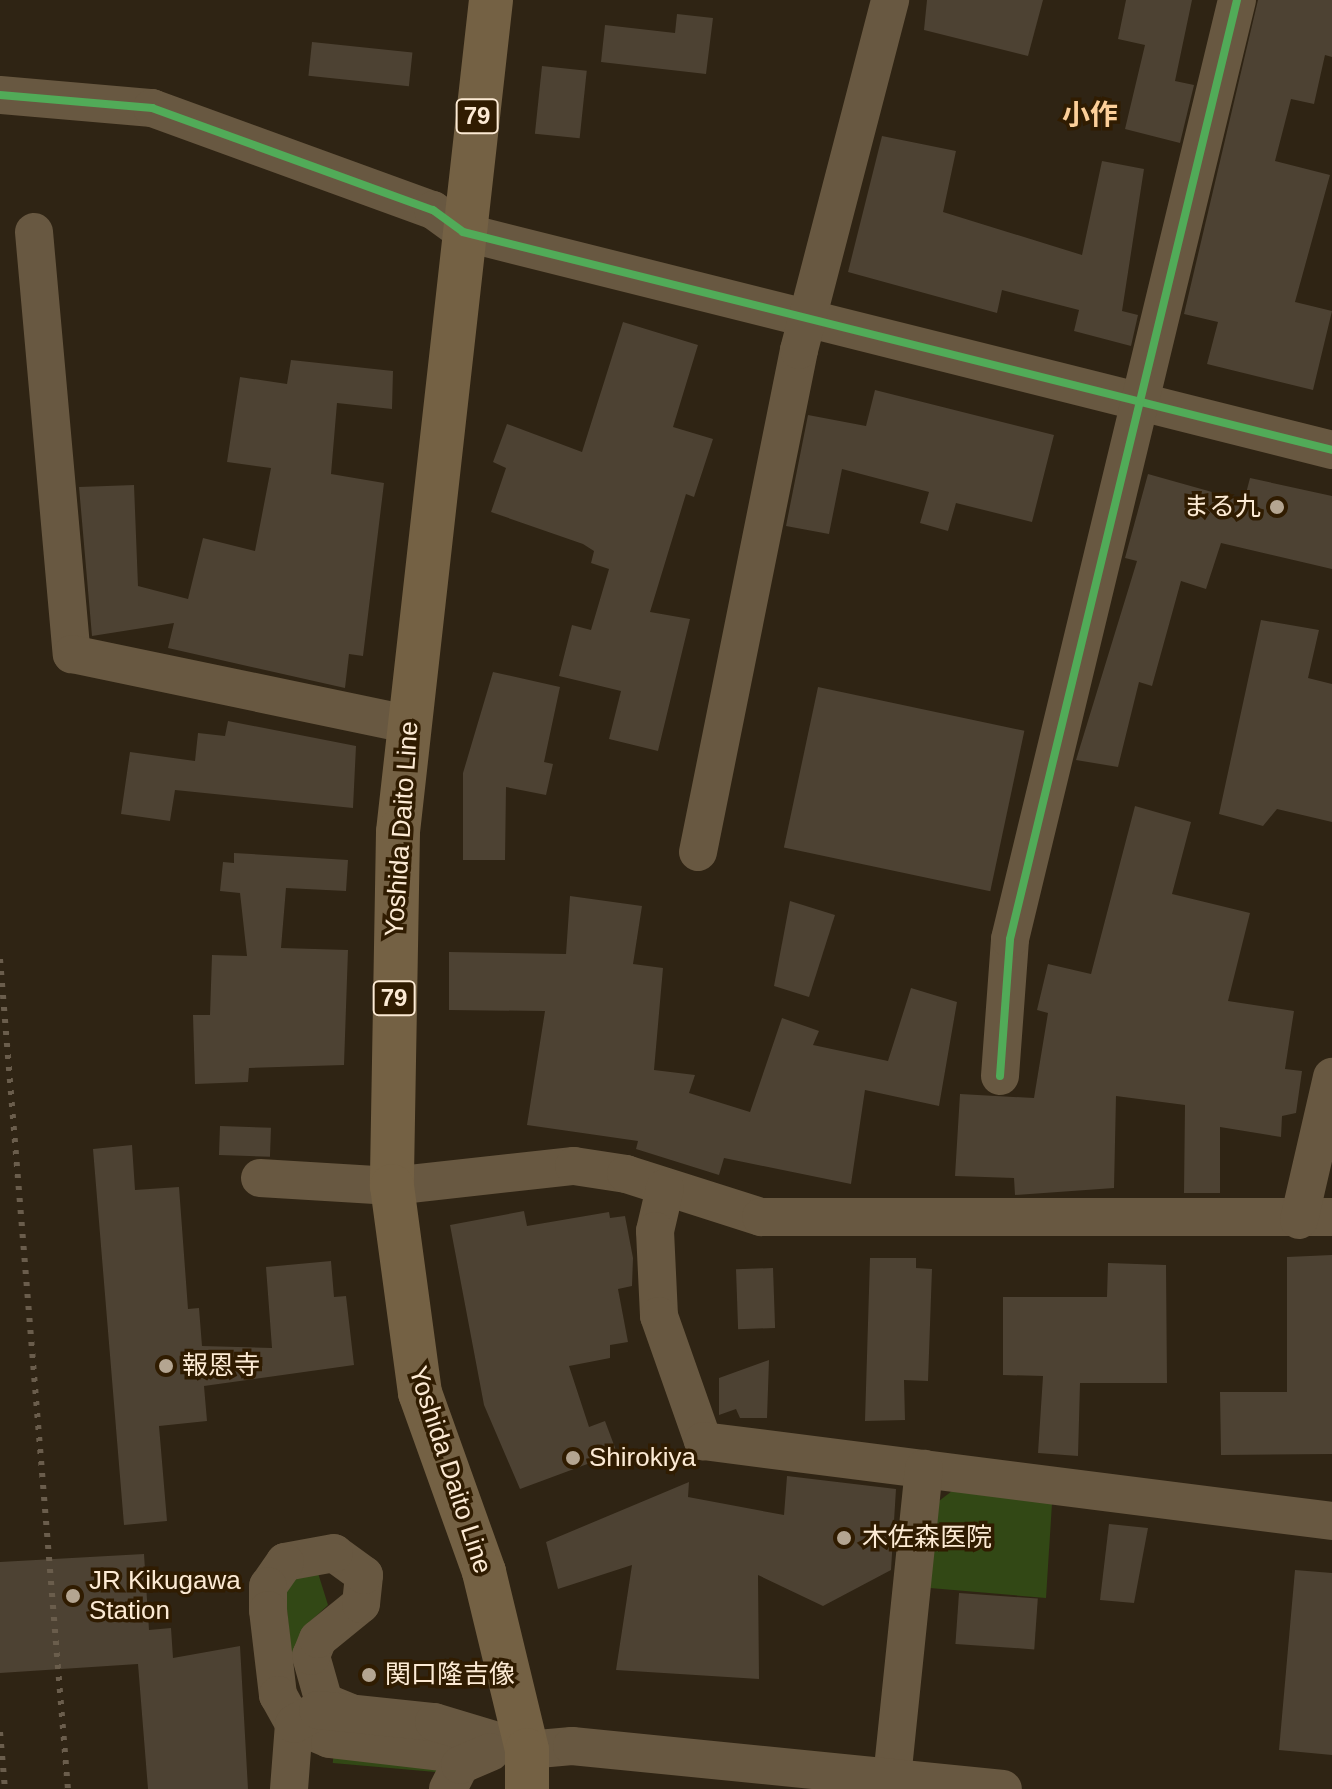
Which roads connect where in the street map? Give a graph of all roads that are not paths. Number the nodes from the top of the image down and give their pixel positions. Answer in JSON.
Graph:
{"nodes":[{"id":1,"x":491,"y":0,"type":"edge"},
{"id":2,"x":890,"y":0,"type":"edge"},
{"id":3,"x":1237,"y":0,"type":"edge"},
{"id":4,"x":0,"y":95,"type":"edge"},
{"id":5,"x":34,"y":232,"type":"dead end"},
{"id":6,"x":463,"y":232,"type":"junction"},
{"id":7,"x":808,"y":316,"type":"junction"},
{"id":8,"x":1139,"y":398,"type":"junction"},
{"id":9,"x":1332,"y":450,"type":"edge"},
{"id":10,"x":408,"y":724,"type":"junction"},
{"id":11,"x":698,"y":852,"type":"dead end"},
{"id":12,"x":1000,"y":1076,"type":"dead end"},
{"id":13,"x":1332,"y":1077,"type":"edge"},
{"id":14,"x":260,"y":1178,"type":"dead end"},
{"id":15,"x":392,"y":1186,"type":"junction"},
{"id":16,"x":665,"y":1188,"type":"junction"},
{"id":17,"x":1316,"y":1218,"type":"edge"},
{"id":18,"x":924,"y":1469,"type":"junction"},
{"id":19,"x":1332,"y":1521,"type":"edge"},
{"id":20,"x":349,"y":1712,"type":"junction"},
{"id":21,"x":294,"y":1724,"type":"junction"},
{"id":22,"x":475,"y":1756,"type":"junction"},
{"id":23,"x":527,"y":1770,"type":"edge"},
{"id":24,"x":892,"y":1778,"type":"junction"},
{"id":25,"x":841,"y":1781,"type":"edge"},
{"id":26,"x":289,"y":1789,"type":"edge"},
{"id":27,"x":448,"y":1789,"type":"edge"},
{"id":28,"x":1003,"y":1789,"type":"edge"}],
"edges":[{"from":1,"to":6,"type":"main road","name":"Yoshida Daito Line","number":"79"},
{"from":2,"to":7,"type":"street"},
{"from":3,"to":8,"type":"street"},
{"from":4,"to":6,"type":"street"},
{"from":5,"to":10,"type":"street"},
{"from":6,"to":7,"type":"street"},
{"from":6,"to":10,"type":"main road","name":"Yoshida Daito Line","number":"79"},
{"from":7,"to":8,"type":"street"},
{"from":7,"to":11,"type":"street"},
{"from":8,"to":9,"type":"street"},
{"from":8,"to":12,"type":"street"},
{"from":10,"to":15,"type":"main road","name":"Yoshida Daito Line","number":"79"},
{"from":13,"to":17,"type":"street"},
{"from":14,"to":15,"type":"street"},
{"from":15,"to":16,"type":"street"},
{"from":15,"to":23,"type":"main road","name":"Yoshida Daito Line","number":"79"},
{"from":16,"to":17,"type":"street"},
{"from":16,"to":18,"type":"street"},
{"from":18,"to":19,"type":"street"},
{"from":18,"to":24,"type":"street"},
{"from":20,"to":21,"type":"street"},
{"from":20,"to":21,"type":"street"},
{"from":20,"to":23,"type":"street"},
{"from":21,"to":22,"type":"street"},
{"from":21,"to":26,"type":"street"},
{"from":22,"to":23,"type":"street"},
{"from":22,"to":27,"type":"street"},
{"from":23,"to":25,"type":"street"},
{"from":24,"to":25,"type":"street"},
{"from":24,"to":28,"type":"street"}]}
